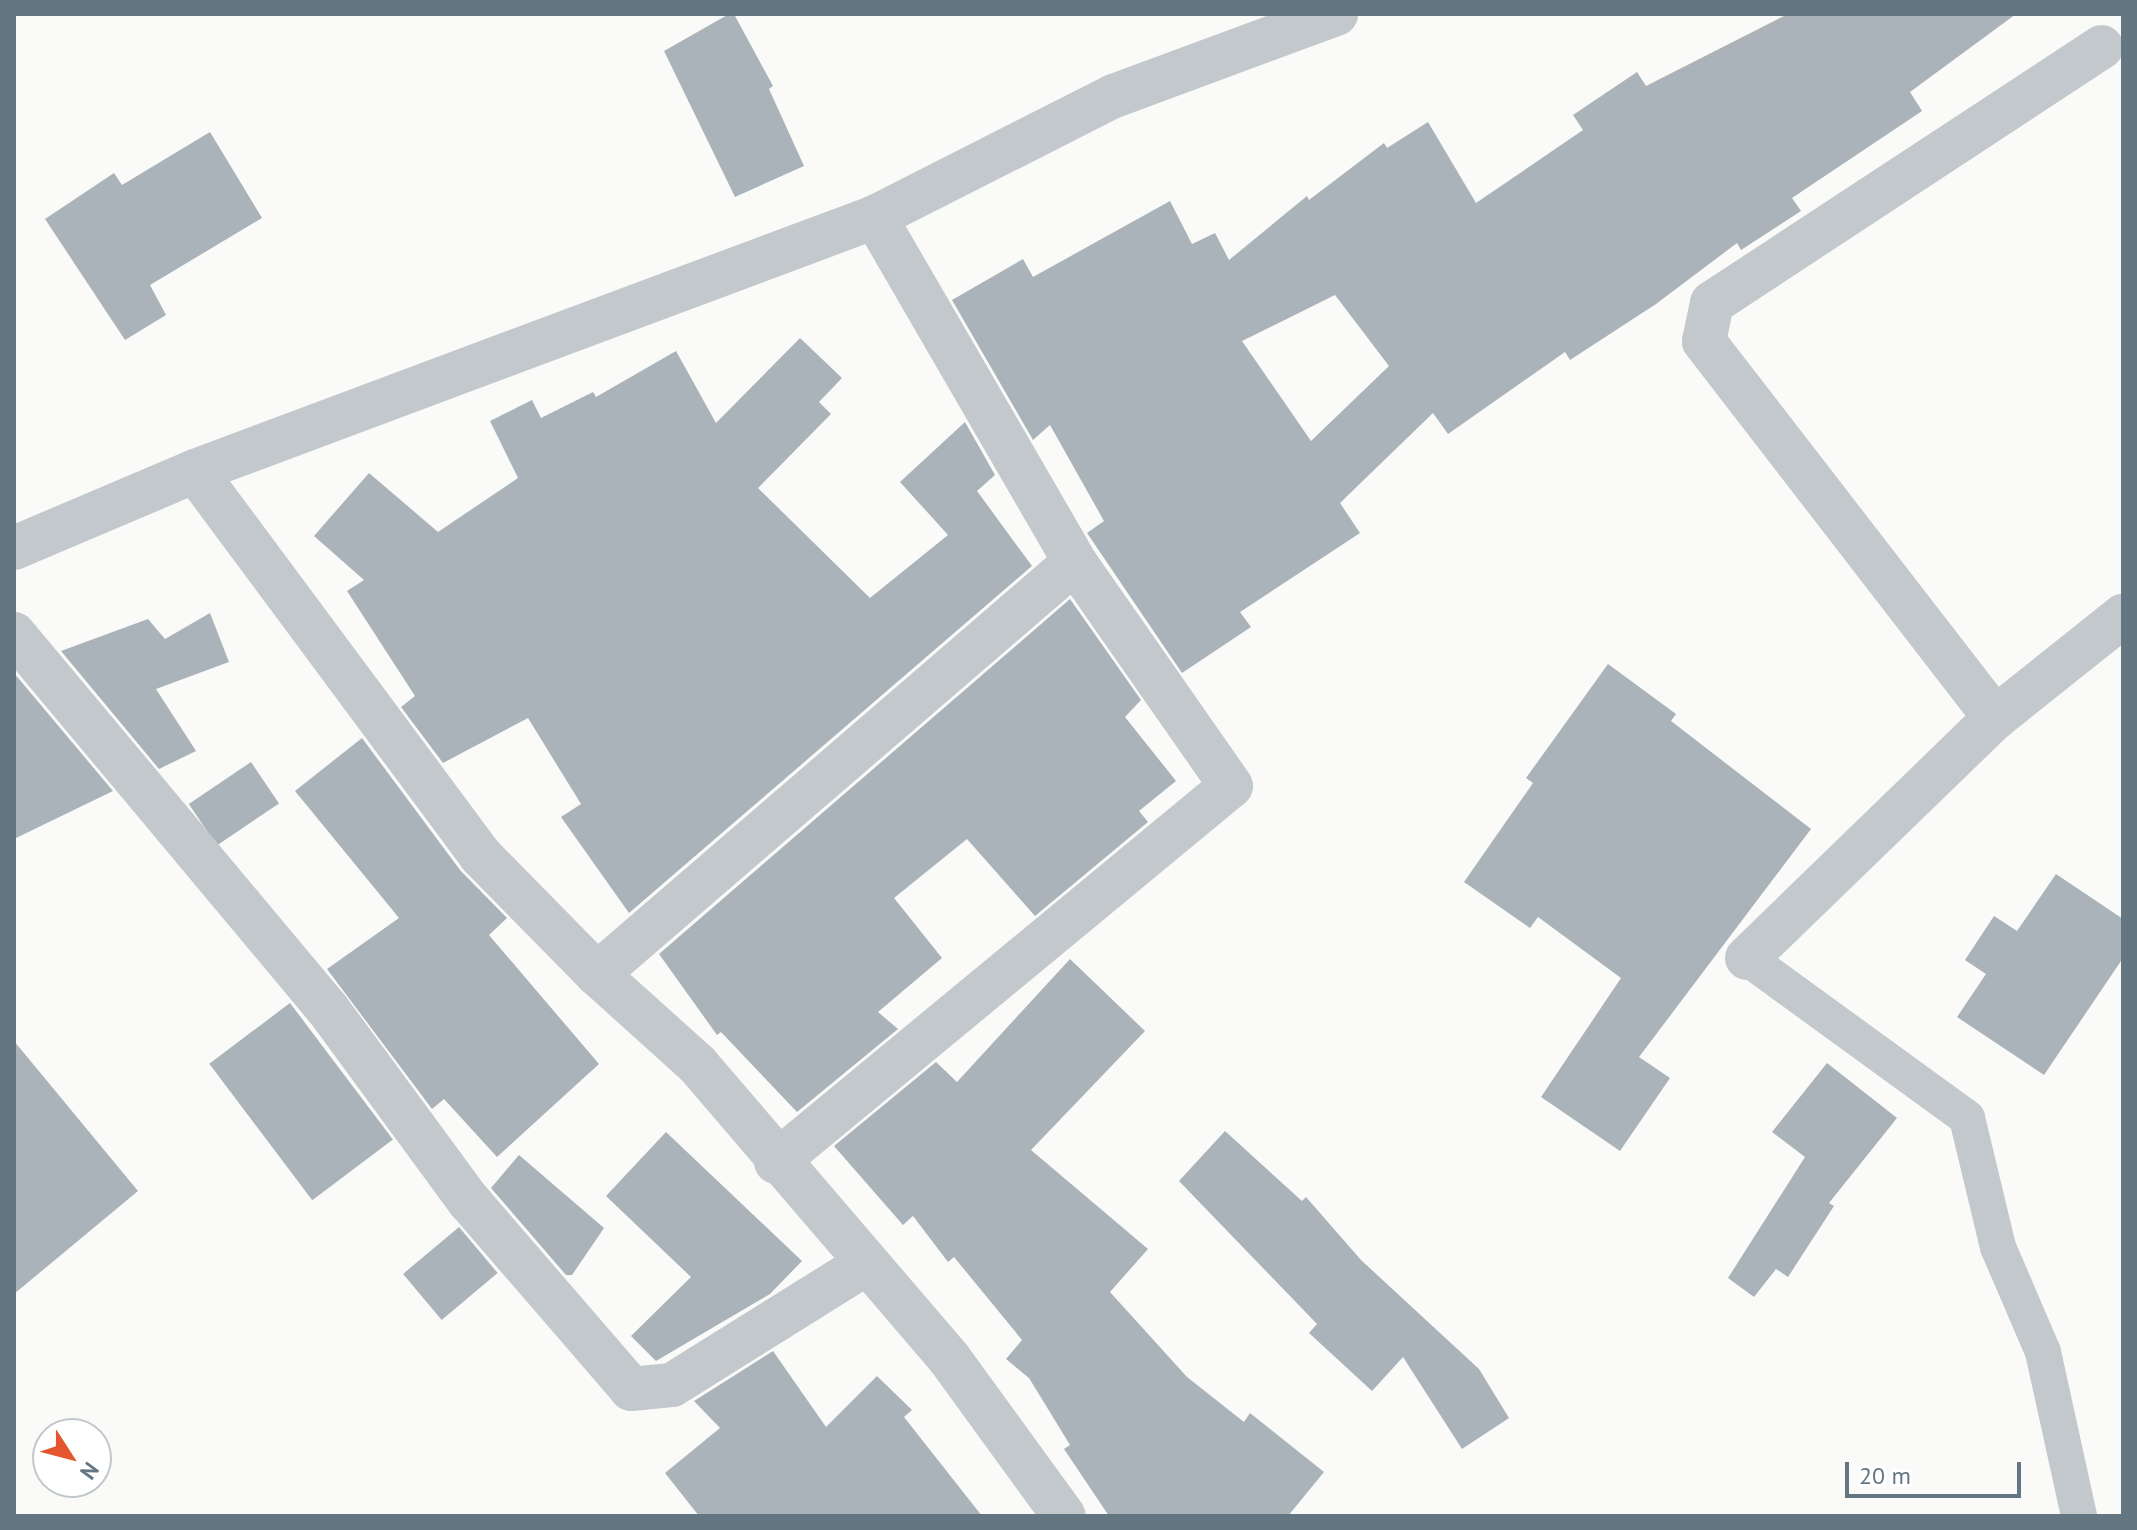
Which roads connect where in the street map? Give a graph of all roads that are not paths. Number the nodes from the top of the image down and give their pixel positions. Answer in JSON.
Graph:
{"nodes":[{"id":1,"x":1336,"y":14,"type":"edge"},
{"id":2,"x":2101,"y":47,"type":"dead end"},
{"id":3,"x":875,"y":217,"type":"junction"},
{"id":4,"x":195,"y":471,"type":"junction"},
{"id":5,"x":14,"y":548,"type":"edge"},
{"id":6,"x":1075,"y":562,"type":"junction"},
{"id":7,"x":2123,"y":616,"type":"edge"},
{"id":8,"x":14,"y":634,"type":"edge"},
{"id":9,"x":1995,"y":718,"type":"junction"},
{"id":10,"x":1747,"y":958,"type":"joint"},
{"id":11,"x":597,"y":974,"type":"junction"},
{"id":12,"x":776,"y":1162,"type":"junction"},
{"id":13,"x":867,"y":1263,"type":"junction"},
{"id":14,"x":1064,"y":1516,"type":"edge"},
{"id":15,"x":2079,"y":1516,"type":"edge"}],
"edges":[{"from":1,"to":3,"type":"street"},
{"from":2,"to":9,"type":"street"},
{"from":3,"to":4,"type":"street"},
{"from":3,"to":6,"type":"street"},
{"from":4,"to":5,"type":"street"},
{"from":4,"to":11,"type":"street"},
{"from":6,"to":11,"type":"street"},
{"from":6,"to":12,"type":"street"},
{"from":7,"to":9,"type":"street"},
{"from":8,"to":13,"type":"street"},
{"from":9,"to":10,"type":"street"},
{"from":10,"to":15,"type":"lane"},
{"from":11,"to":12,"type":"street"},
{"from":12,"to":13,"type":"street"},
{"from":13,"to":14,"type":"street"}]}
